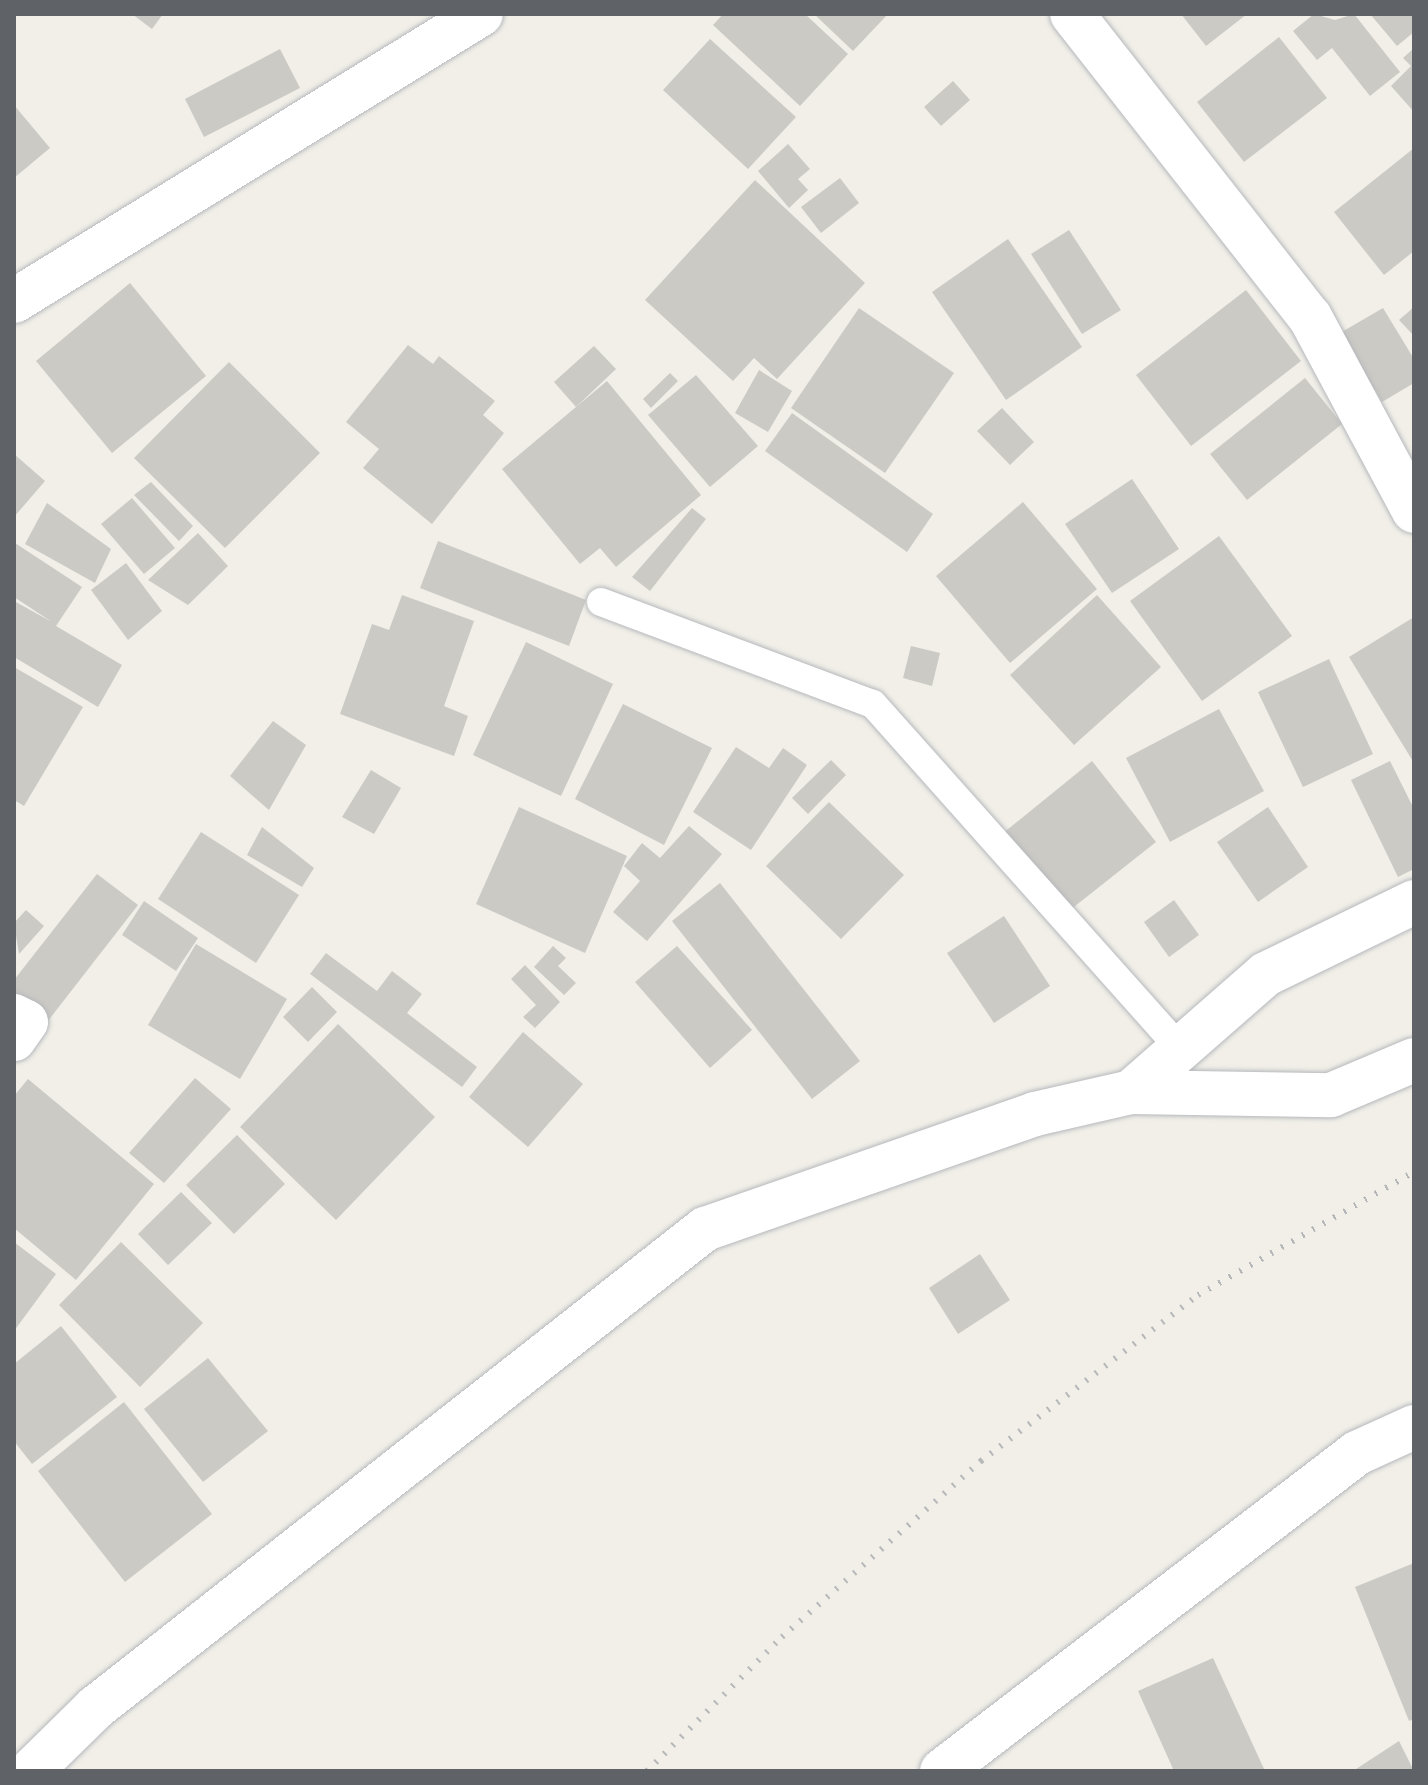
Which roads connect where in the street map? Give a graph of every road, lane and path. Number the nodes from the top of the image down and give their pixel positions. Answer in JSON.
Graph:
{"nodes":[{"id":1,"x":481,"y":14,"type":"edge"},
{"id":2,"x":1072,"y":14,"type":"edge"},
{"id":3,"x":14,"y":301,"type":"edge"},
{"id":4,"x":1414,"y":511,"type":"edge"},
{"id":5,"x":601,"y":602,"type":"dead end"},
{"id":6,"x":1414,"y":902,"type":"edge"},
{"id":7,"x":14,"y":1016,"type":"edge"},
{"id":8,"x":14,"y":1039,"type":"edge"},
{"id":9,"x":1180,"y":1048,"type":"junction"},
{"id":10,"x":1414,"y":1060,"type":"edge"},
{"id":11,"x":1131,"y":1092,"type":"junction"},
{"id":12,"x":1414,"y":1427,"type":"edge"},
{"id":13,"x":31,"y":1771,"type":"edge"},
{"id":14,"x":942,"y":1771,"type":"edge"}],
"edges":[{"from":1,"to":3,"type":"street"},
{"from":2,"to":4,"type":"street"},
{"from":5,"to":9,"type":"lane"},
{"from":6,"to":9,"type":"street"},
{"from":7,"to":8,"type":"street"},
{"from":9,"to":11,"type":"street"},
{"from":10,"to":11,"type":"street"},
{"from":11,"to":13,"type":"street"},
{"from":12,"to":14,"type":"street"}]}
